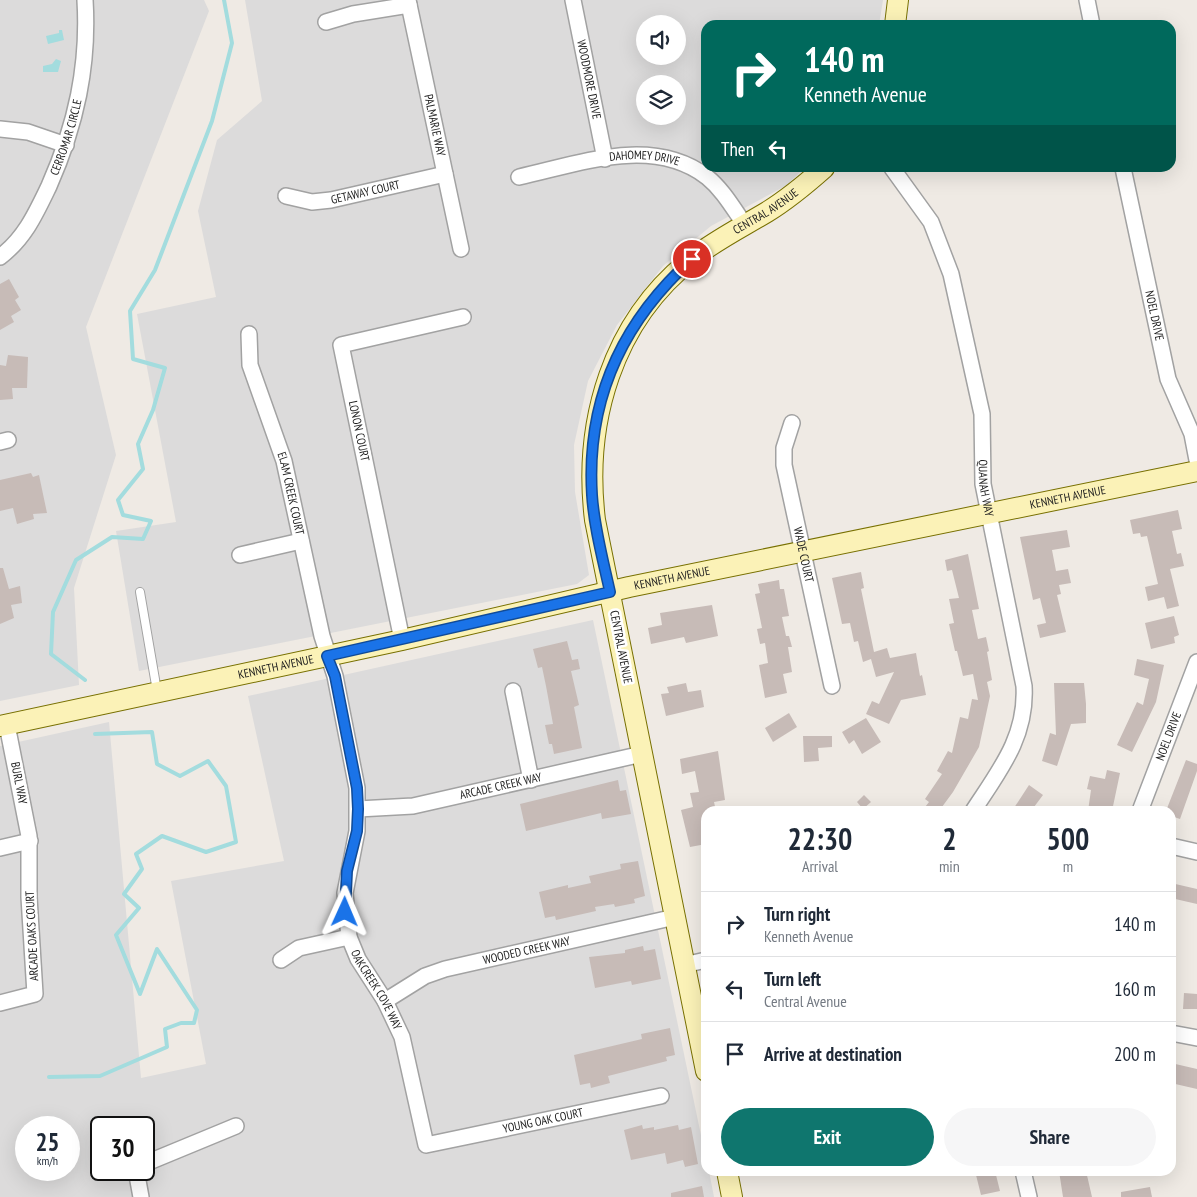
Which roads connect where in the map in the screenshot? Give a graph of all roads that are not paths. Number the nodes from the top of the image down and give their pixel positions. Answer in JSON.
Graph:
{"nodes":[{"id":1,"x":85,"y":0,"type":"edge"},
{"id":2,"x":572,"y":0,"type":"edge"},
{"id":3,"x":898,"y":0,"type":"edge"},
{"id":4,"x":1087,"y":0,"type":"edge"},
{"id":5,"x":409,"y":2,"type":"edge"},
{"id":6,"x":896,"y":20,"type":"edge"},
{"id":7,"x":1091,"y":20,"type":"edge"},
{"id":8,"x":326,"y":22,"type":"dead end"},
{"id":9,"x":0,"y":129,"type":"edge"},
{"id":10,"x":66,"y":145,"type":"junction"},
{"id":11,"x":605,"y":159,"type":"junction"},
{"id":12,"x":819,"y":172,"type":"edge"},
{"id":13,"x":895,"y":172,"type":"edge"},
{"id":14,"x":1124,"y":172,"type":"edge"},
{"id":15,"x":445,"y":174,"type":"junction"},
{"id":16,"x":519,"y":177,"type":"dead end"},
{"id":17,"x":286,"y":196,"type":"dead end"},
{"id":18,"x":745,"y":225,"type":"junction"},
{"id":19,"x":461,"y":248,"type":"dead end"},
{"id":20,"x":0,"y":257,"type":"edge"},
{"id":21,"x":463,"y":317,"type":"dead end"},
{"id":22,"x":249,"y":334,"type":"dead end"},
{"id":23,"x":792,"y":423,"type":"dead end"},
{"id":24,"x":1197,"y":460,"type":"edge"},
{"id":25,"x":1197,"y":471,"type":"edge"},
{"id":26,"x":989,"y":513,"type":"junction"},
{"id":27,"x":301,"y":541,"type":"junction"},
{"id":28,"x":802,"y":552,"type":"junction"},
{"id":29,"x":240,"y":555,"type":"dead end"},
{"id":30,"x":140,"y":592,"type":"dead end"},
{"id":31,"x":610,"y":592,"type":"junction"},
{"id":32,"x":402,"y":640,"type":"junction"},
{"id":33,"x":327,"y":656,"type":"junction"},
{"id":34,"x":1197,"y":662,"type":"edge"},
{"id":35,"x":832,"y":686,"type":"dead end"},
{"id":36,"x":513,"y":691,"type":"dead end"},
{"id":37,"x":157,"y":692,"type":"junction"},
{"id":38,"x":4,"y":725,"type":"edge"},
{"id":39,"x":642,"y":754,"type":"junction"},
{"id":40,"x":531,"y":780,"type":"junction"},
{"id":41,"x":976,"y":806,"type":"edge"},
{"id":42,"x":1142,"y":806,"type":"edge"},
{"id":43,"x":358,"y":809,"type":"junction"},
{"id":44,"x":30,"y":841,"type":"junction"},
{"id":45,"x":1176,"y":847,"type":"edge"},
{"id":46,"x":0,"y":848,"type":"edge"},
{"id":47,"x":1197,"y":852,"type":"edge"},
{"id":48,"x":675,"y":918,"type":"junction"},
{"id":49,"x":349,"y":937,"type":"junction"},
{"id":50,"x":281,"y":960,"type":"dead end"},
{"id":51,"x":701,"y":961,"type":"edge"},
{"id":52,"x":684,"y":965,"type":"junction"},
{"id":53,"x":385,"y":1001,"type":"junction"},
{"id":54,"x":0,"y":1003,"type":"edge"},
{"id":55,"x":1176,"y":1034,"type":"edge"},
{"id":56,"x":1197,"y":1038,"type":"edge"},
{"id":57,"x":701,"y":1047,"type":"edge"},
{"id":58,"x":662,"y":1096,"type":"dead end"},
{"id":59,"x":236,"y":1126,"type":"dead end"},
{"id":60,"x":426,"y":1145,"type":"joint"},
{"id":61,"x":155,"y":1159,"type":"edge"},
{"id":62,"x":728,"y":1176,"type":"edge"},
{"id":63,"x":1025,"y":1176,"type":"edge"},
{"id":64,"x":138,"y":1181,"type":"edge"},
{"id":65,"x":141,"y":1197,"type":"edge"},
{"id":66,"x":732,"y":1197,"type":"edge"},
{"id":67,"x":1029,"y":1197,"type":"edge"}],
"edges":[{"from":1,"to":10,"type":"street","name":"CERROMAR CIRCLE"},
{"from":2,"to":11,"type":"street","name":"WOODMORE DRIVE"},
{"from":3,"to":6,"type":"main road"},
{"from":4,"to":7,"type":"street"},
{"from":5,"to":8,"type":"street"},
{"from":5,"to":15,"type":"street","name":"PALMARIE WAY"},
{"from":9,"to":10,"type":"street"},
{"from":10,"to":20,"type":"street","name":"CERROMAR CIRCLE"},
{"from":11,"to":16,"type":"street","name":"DAHOMEY DRIVE"},
{"from":11,"to":18,"type":"street","name":"DAHOMEY DRIVE"},
{"from":12,"to":18,"type":"main road","name":"CENTRAL AVENUE"},
{"from":13,"to":26,"type":"street","name":"QUANAH WAY"},
{"from":14,"to":24,"type":"street","name":"NOEL DRIVE"},
{"from":15,"to":17,"type":"street","name":"GETAWAY COURT"},
{"from":15,"to":19,"type":"street","name":"PALMARIE WAY"},
{"from":18,"to":31,"type":"main road","name":"CENTRAL AVENUE"},
{"from":21,"to":32,"type":"street","name":"LONON COURT"},
{"from":22,"to":27,"type":"street","name":"ELAM CREEK COURT"},
{"from":23,"to":28,"type":"street","name":"WADE COURT"},
{"from":25,"to":26,"type":"main road","name":"KENNETH AVENUE"},
{"from":26,"to":28,"type":"main road","name":"KENNETH AVENUE"},
{"from":26,"to":41,"type":"street","name":"QUANAH WAY"},
{"from":27,"to":29,"type":"street"},
{"from":27,"to":33,"type":"street","name":"ELAM CREEK COURT"},
{"from":28,"to":31,"type":"main road","name":"KENNETH AVENUE"},
{"from":28,"to":35,"type":"street","name":"WADE COURT"},
{"from":30,"to":37,"type":"lane"},
{"from":31,"to":32,"type":"main road","name":"KENNETH AVENUE"},
{"from":31,"to":39,"type":"main road","name":"CENTRAL AVENUE"},
{"from":32,"to":33,"type":"main road","name":"KENNETH AVENUE"},
{"from":33,"to":37,"type":"main road","name":"KENNETH AVENUE"},
{"from":33,"to":43,"type":"street","name":"OAKCREEK COVE WAY"},
{"from":34,"to":42,"type":"street","name":"NOEL DRIVE"},
{"from":36,"to":40,"type":"street"},
{"from":37,"to":38,"type":"main road","name":"KENNETH AVENUE"},
{"from":38,"to":44,"type":"street","name":"BURL WAY"},
{"from":39,"to":40,"type":"street","name":"ARCADE CREEK WAY"},
{"from":39,"to":48,"type":"main road","name":"CENTRAL AVENUE"},
{"from":40,"to":43,"type":"street","name":"ARCADE CREEK WAY"},
{"from":43,"to":49,"type":"street","name":"OAKCREEK COVE WAY"},
{"from":44,"to":46,"type":"street"},
{"from":44,"to":54,"type":"street","name":"ARCADE OAKS COURT"},
{"from":45,"to":47,"type":"street"},
{"from":48,"to":52,"type":"main road","name":"CENTRAL AVENUE"},
{"from":48,"to":53,"type":"street","name":"WOODED CREEK WAY"},
{"from":49,"to":50,"type":"street"},
{"from":49,"to":53,"type":"street","name":"OAKCREEK COVE WAY"},
{"from":51,"to":52,"type":"street"},
{"from":52,"to":57,"type":"main road","name":"CENTRAL AVENUE"},
{"from":53,"to":60,"type":"street","name":"OAKCREEK COVE WAY"},
{"from":55,"to":56,"type":"street"},
{"from":58,"to":60,"type":"street","name":"YOUNG OAK COURT"},
{"from":59,"to":61,"type":"street"},
{"from":62,"to":66,"type":"main road"},
{"from":63,"to":67,"type":"street"},
{"from":64,"to":65,"type":"street"}]}
